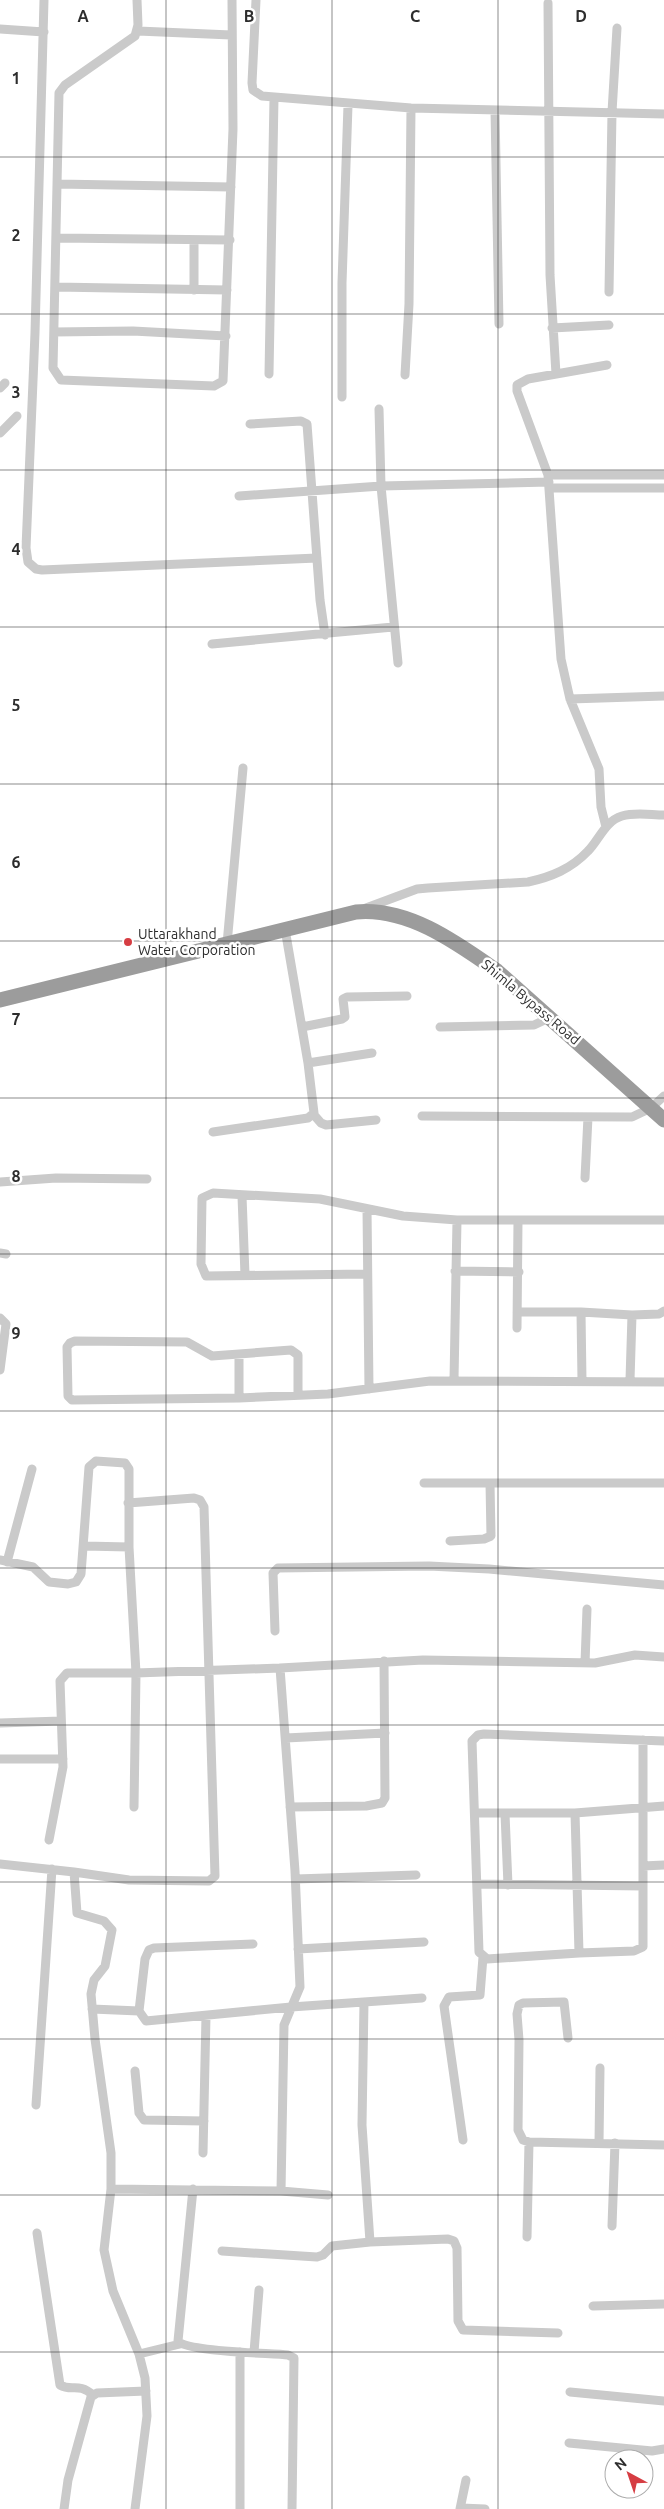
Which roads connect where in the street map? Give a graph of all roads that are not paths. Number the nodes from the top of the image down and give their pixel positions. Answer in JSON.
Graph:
{"nodes":[{"id":1,"x":44,"y":0,"type":"edge"},
{"id":2,"x":137,"y":0,"type":"edge"},
{"id":3,"x":232,"y":0,"type":"edge"},
{"id":4,"x":256,"y":0,"type":"edge"},
{"id":5,"x":548,"y":3,"type":"dead end"},
{"id":6,"x":617,"y":28,"type":"dead end"},
{"id":7,"x":0,"y":29,"type":"edge"},
{"id":8,"x":138,"y":31,"type":"junction"},
{"id":9,"x":44,"y":32,"type":"junction"},
{"id":10,"x":231,"y":35,"type":"junction"},
{"id":11,"x":274,"y":98,"type":"junction"},
{"id":12,"x":348,"y":105,"type":"junction"},
{"id":13,"x":411,"y":108,"type":"junction"},
{"id":14,"x":495,"y":110,"type":"junction"},
{"id":15,"x":612,"y":112,"type":"junction"},
{"id":16,"x":550,"y":113,"type":"junction"},
{"id":17,"x":664,"y":114,"type":"edge"},
{"id":18,"x":57,"y":184,"type":"junction"},
{"id":19,"x":231,"y":187,"type":"junction"},
{"id":20,"x":58,"y":238,"type":"junction"},
{"id":21,"x":194,"y":240,"type":"junction"},
{"id":22,"x":230,"y":240,"type":"junction"},
{"id":23,"x":56,"y":287,"type":"junction"},
{"id":24,"x":194,"y":290,"type":"junction"},
{"id":25,"x":227,"y":290,"type":"junction"},
{"id":26,"x":609,"y":292,"type":"dead end"},
{"id":27,"x":499,"y":324,"type":"dead end"},
{"id":28,"x":610,"y":325,"type":"dead end"},
{"id":29,"x":552,"y":328,"type":"junction"},
{"id":30,"x":54,"y":332,"type":"junction"},
{"id":31,"x":226,"y":336,"type":"junction"},
{"id":32,"x":607,"y":365,"type":"dead end"},
{"id":33,"x":269,"y":374,"type":"dead end"},
{"id":34,"x":556,"y":374,"type":"junction"},
{"id":35,"x":405,"y":375,"type":"dead end"},
{"id":36,"x":342,"y":397,"type":"dead end"},
{"id":37,"x":379,"y":410,"type":"dead end"},
{"id":38,"x":16,"y":416,"type":"dead end"},
{"id":39,"x":250,"y":424,"type":"dead end"},
{"id":40,"x":0,"y":433,"type":"edge"},
{"id":41,"x":664,"y":476,"type":"edge"},
{"id":42,"x":549,"y":482,"type":"junction"},
{"id":43,"x":381,"y":486,"type":"junction"},
{"id":44,"x":664,"y":488,"type":"edge"},
{"id":45,"x":311,"y":491,"type":"junction"},
{"id":46,"x":239,"y":496,"type":"dead end"},
{"id":47,"x":317,"y":558,"type":"junction"},
{"id":48,"x":393,"y":627,"type":"junction"},
{"id":49,"x":325,"y":635,"type":"junction"},
{"id":50,"x":212,"y":644,"type":"dead end"},
{"id":51,"x":398,"y":663,"type":"dead end"},
{"id":52,"x":664,"y":696,"type":"edge"},
{"id":53,"x":570,"y":699,"type":"junction"},
{"id":54,"x":242,"y":768,"type":"dead end"},
{"id":55,"x":664,"y":815,"type":"edge"},
{"id":56,"x":606,"y":827,"type":"junction"},
{"id":57,"x":356,"y":912,"type":"junction"},
{"id":58,"x":285,"y":929,"type":"junction"},
{"id":59,"x":227,"y":944,"type":"junction"},
{"id":60,"x":407,"y":996,"type":"dead end"},
{"id":61,"x":0,"y":1000,"type":"edge"},
{"id":62,"x":551,"y":1017,"type":"junction"},
{"id":63,"x":302,"y":1027,"type":"junction"},
{"id":64,"x":440,"y":1027,"type":"dead end"},
{"id":65,"x":372,"y":1053,"type":"dead end"},
{"id":66,"x":308,"y":1063,"type":"junction"},
{"id":67,"x":664,"y":1096,"type":"edge"},
{"id":68,"x":651,"y":1108,"type":"junction"},
{"id":69,"x":314,"y":1115,"type":"junction"},
{"id":70,"x":422,"y":1116,"type":"dead end"},
{"id":71,"x":588,"y":1117,"type":"junction"},
{"id":72,"x":376,"y":1120,"type":"dead end"},
{"id":73,"x":664,"y":1120,"type":"edge"},
{"id":74,"x":213,"y":1132,"type":"dead end"},
{"id":75,"x":585,"y":1178,"type":"dead end"},
{"id":76,"x":147,"y":1179,"type":"dead end"},
{"id":77,"x":0,"y":1182,"type":"edge"},
{"id":78,"x":242,"y":1196,"type":"junction"},
{"id":79,"x":367,"y":1208,"type":"junction"},
{"id":80,"x":457,"y":1220,"type":"junction"},
{"id":81,"x":518,"y":1220,"type":"junction"},
{"id":82,"x":664,"y":1220,"type":"edge"},
{"id":83,"x":455,"y":1272,"type":"junction"},
{"id":84,"x":519,"y":1272,"type":"junction"},
{"id":85,"x":366,"y":1274,"type":"junction"},
{"id":86,"x":245,"y":1276,"type":"junction"},
{"id":87,"x":664,"y":1311,"type":"edge"},
{"id":88,"x":517,"y":1312,"type":"junction"},
{"id":89,"x":581,"y":1312,"type":"junction"},
{"id":90,"x":632,"y":1315,"type":"junction"},
{"id":91,"x":0,"y":1318,"type":"edge"},
{"id":92,"x":517,"y":1328,"type":"dead end"},
{"id":93,"x":239,"y":1355,"type":"junction"},
{"id":94,"x":0,"y":1364,"type":"edge"},
{"id":95,"x":0,"y":1370,"type":"edge"},
{"id":96,"x":454,"y":1380,"type":"junction"},
{"id":97,"x":630,"y":1380,"type":"junction"},
{"id":98,"x":582,"y":1381,"type":"junction"},
{"id":99,"x":664,"y":1382,"type":"edge"},
{"id":100,"x":369,"y":1389,"type":"junction"},
{"id":101,"x":298,"y":1395,"type":"junction"},
{"id":102,"x":239,"y":1398,"type":"junction"},
{"id":103,"x":32,"y":1469,"type":"dead end"},
{"id":104,"x":424,"y":1483,"type":"dead end"},
{"id":105,"x":490,"y":1483,"type":"junction"},
{"id":106,"x":664,"y":1483,"type":"edge"},
{"id":107,"x":128,"y":1502,"type":"junction"},
{"id":108,"x":450,"y":1541,"type":"dead end"},
{"id":109,"x":84,"y":1546,"type":"junction"},
{"id":110,"x":129,"y":1547,"type":"junction"},
{"id":111,"x":3,"y":1561,"type":"edge"},
{"id":112,"x":664,"y":1585,"type":"edge"},
{"id":113,"x":587,"y":1609,"type":"dead end"},
{"id":114,"x":275,"y":1631,"type":"dead end"},
{"id":115,"x":664,"y":1657,"type":"edge"},
{"id":116,"x":384,"y":1661,"type":"junction"},
{"id":117,"x":585,"y":1663,"type":"junction"},
{"id":118,"x":280,"y":1668,"type":"junction"},
{"id":119,"x":208,"y":1670,"type":"junction"},
{"id":120,"x":136,"y":1673,"type":"junction"},
{"id":121,"x":61,"y":1721,"type":"junction"},
{"id":122,"x":0,"y":1724,"type":"edge"},
{"id":123,"x":385,"y":1733,"type":"junction"},
{"id":124,"x":286,"y":1738,"type":"junction"},
{"id":125,"x":643,"y":1740,"type":"junction"},
{"id":126,"x":664,"y":1741,"type":"edge"},
{"id":127,"x":0,"y":1759,"type":"edge"},
{"id":128,"x":63,"y":1759,"type":"junction"},
{"id":129,"x":664,"y":1806,"type":"edge"},
{"id":130,"x":134,"y":1807,"type":"dead end"},
{"id":131,"x":290,"y":1807,"type":"junction"},
{"id":132,"x":642,"y":1808,"type":"junction"},
{"id":133,"x":474,"y":1813,"type":"junction"},
{"id":134,"x":575,"y":1813,"type":"junction"},
{"id":135,"x":505,"y":1814,"type":"junction"},
{"id":136,"x":49,"y":1840,"type":"dead end"},
{"id":137,"x":0,"y":1864,"type":"edge"},
{"id":138,"x":664,"y":1865,"type":"edge"},
{"id":139,"x":643,"y":1866,"type":"junction"},
{"id":140,"x":52,"y":1869,"type":"junction"},
{"id":141,"x":74,"y":1872,"type":"junction"},
{"id":142,"x":416,"y":1875,"type":"dead end"},
{"id":143,"x":296,"y":1879,"type":"junction"},
{"id":144,"x":478,"y":1884,"type":"junction"},
{"id":145,"x":508,"y":1885,"type":"junction"},
{"id":146,"x":578,"y":1886,"type":"junction"},
{"id":147,"x":643,"y":1886,"type":"junction"},
{"id":148,"x":424,"y":1942,"type":"dead end"},
{"id":149,"x":253,"y":1944,"type":"dead end"},
{"id":150,"x":298,"y":1949,"type":"junction"},
{"id":151,"x":579,"y":1953,"type":"junction"},
{"id":152,"x":483,"y":1957,"type":"junction"},
{"id":153,"x":422,"y":1998,"type":"dead end"},
{"id":154,"x":364,"y":2002,"type":"junction"},
{"id":155,"x":291,"y":2007,"type":"junction"},
{"id":156,"x":92,"y":2009,"type":"junction"},
{"id":157,"x":139,"y":2011,"type":"junction"},
{"id":158,"x":206,"y":2016,"type":"junction"},
{"id":159,"x":568,"y":2038,"type":"dead end"},
{"id":160,"x":600,"y":2068,"type":"dead end"},
{"id":161,"x":135,"y":2071,"type":"dead end"},
{"id":162,"x":36,"y":2105,"type":"dead end"},
{"id":163,"x":204,"y":2121,"type":"junction"},
{"id":164,"x":463,"y":2140,"type":"dead end"},
{"id":165,"x":529,"y":2142,"type":"junction"},
{"id":166,"x":599,"y":2143,"type":"junction"},
{"id":167,"x":615,"y":2143,"type":"junction"},
{"id":168,"x":664,"y":2145,"type":"edge"},
{"id":169,"x":203,"y":2153,"type":"dead end"},
{"id":170,"x":111,"y":2189,"type":"junction"},
{"id":171,"x":193,"y":2189,"type":"junction"},
{"id":172,"x":281,"y":2191,"type":"junction"},
{"id":173,"x":328,"y":2195,"type":"dead end"},
{"id":174,"x":612,"y":2226,"type":"dead end"},
{"id":175,"x":37,"y":2233,"type":"dead end"},
{"id":176,"x":527,"y":2237,"type":"dead end"},
{"id":177,"x":370,"y":2242,"type":"junction"},
{"id":178,"x":222,"y":2251,"type":"dead end"},
{"id":179,"x":259,"y":2290,"type":"dead end"},
{"id":180,"x":664,"y":2304,"type":"edge"},
{"id":181,"x":593,"y":2306,"type":"dead end"},
{"id":182,"x":558,"y":2333,"type":"dead end"},
{"id":183,"x":180,"y":2344,"type":"junction"},
{"id":184,"x":240,"y":2352,"type":"junction"},
{"id":185,"x":254,"y":2352,"type":"junction"},
{"id":186,"x":139,"y":2354,"type":"junction"},
{"id":187,"x":146,"y":2391,"type":"junction"},
{"id":188,"x":570,"y":2392,"type":"dead end"},
{"id":189,"x":93,"y":2395,"type":"junction"},
{"id":190,"x":664,"y":2401,"type":"edge"},
{"id":191,"x":569,"y":2443,"type":"dead end"},
{"id":192,"x":664,"y":2449,"type":"edge"},
{"id":193,"x":466,"y":2480,"type":"dead end"},
{"id":194,"x":460,"y":2508,"type":"edge"},
{"id":195,"x":64,"y":2509,"type":"edge"},
{"id":196,"x":135,"y":2509,"type":"edge"},
{"id":197,"x":240,"y":2509,"type":"edge"},
{"id":198,"x":292,"y":2509,"type":"edge"},
{"id":199,"x":485,"y":2509,"type":"edge"}],
"edges":[{"from":1,"to":9,"type":"street"},
{"from":2,"to":8,"type":"street"},
{"from":3,"to":10,"type":"street"},
{"from":4,"to":11,"type":"street"},
{"from":5,"to":16,"type":"street"},
{"from":6,"to":15,"type":"street"},
{"from":7,"to":9,"type":"street"},
{"from":8,"to":10,"type":"street"},
{"from":8,"to":18,"type":"street"},
{"from":9,"to":47,"type":"street"},
{"from":10,"to":19,"type":"street"},
{"from":11,"to":12,"type":"street"},
{"from":11,"to":33,"type":"street"},
{"from":12,"to":13,"type":"street"},
{"from":12,"to":36,"type":"street"},
{"from":13,"to":14,"type":"street"},
{"from":13,"to":35,"type":"street"},
{"from":14,"to":16,"type":"street"},
{"from":14,"to":27,"type":"street"},
{"from":15,"to":16,"type":"street"},
{"from":15,"to":17,"type":"street"},
{"from":15,"to":26,"type":"street"},
{"from":16,"to":29,"type":"street"},
{"from":18,"to":19,"type":"street"},
{"from":18,"to":20,"type":"street"},
{"from":19,"to":22,"type":"street"},
{"from":20,"to":21,"type":"street"},
{"from":20,"to":23,"type":"street"},
{"from":21,"to":22,"type":"street"},
{"from":21,"to":24,"type":"street"},
{"from":22,"to":25,"type":"street"},
{"from":23,"to":24,"type":"street"},
{"from":23,"to":30,"type":"street"},
{"from":24,"to":25,"type":"street"},
{"from":25,"to":31,"type":"street"},
{"from":28,"to":29,"type":"street"},
{"from":29,"to":34,"type":"street"},
{"from":30,"to":31,"type":"street"},
{"from":30,"to":31,"type":"street"},
{"from":32,"to":34,"type":"street"},
{"from":34,"to":42,"type":"street"},
{"from":37,"to":43,"type":"street"},
{"from":38,"to":40,"type":"street"},
{"from":39,"to":45,"type":"street"},
{"from":41,"to":42,"type":"street"},
{"from":42,"to":43,"type":"street"},
{"from":42,"to":44,"type":"street"},
{"from":42,"to":53,"type":"street"},
{"from":43,"to":45,"type":"street"},
{"from":43,"to":48,"type":"street"},
{"from":45,"to":46,"type":"street"},
{"from":45,"to":47,"type":"street"},
{"from":47,"to":49,"type":"street"},
{"from":48,"to":49,"type":"street"},
{"from":48,"to":51,"type":"street"},
{"from":49,"to":50,"type":"street"},
{"from":52,"to":53,"type":"street"},
{"from":53,"to":56,"type":"street"},
{"from":54,"to":59,"type":"street"},
{"from":55,"to":56,"type":"street"},
{"from":56,"to":57,"type":"street"},
{"from":57,"to":58,"type":"highway","name":"Shimla Bypass Road"},
{"from":57,"to":62,"type":"highway","name":"Shimla Bypass Road"},
{"from":58,"to":59,"type":"highway","name":"Shimla Bypass Road"},
{"from":58,"to":63,"type":"street"},
{"from":59,"to":61,"type":"highway","name":"Shimla Bypass Road"},
{"from":60,"to":63,"type":"street"},
{"from":62,"to":64,"type":"street"},
{"from":62,"to":68,"type":"highway","name":"Shimla Bypass Road"},
{"from":63,"to":66,"type":"street"},
{"from":65,"to":66,"type":"street"},
{"from":66,"to":69,"type":"street"},
{"from":67,"to":68,"type":"street"},
{"from":68,"to":71,"type":"street"},
{"from":68,"to":73,"type":"highway","name":"Shimla Bypass Road"},
{"from":69,"to":72,"type":"street"},
{"from":69,"to":74,"type":"street"},
{"from":70,"to":71,"type":"street"},
{"from":71,"to":75,"type":"street"},
{"from":76,"to":77,"type":"street"},
{"from":78,"to":79,"type":"street"},
{"from":78,"to":86,"type":"street"},
{"from":78,"to":86,"type":"street"},
{"from":79,"to":80,"type":"street"},
{"from":79,"to":85,"type":"street"},
{"from":80,"to":81,"type":"street"},
{"from":80,"to":83,"type":"street"},
{"from":81,"to":82,"type":"street"},
{"from":81,"to":84,"type":"street"},
{"from":83,"to":84,"type":"street"},
{"from":83,"to":96,"type":"street"},
{"from":84,"to":88,"type":"street"},
{"from":85,"to":86,"type":"street"},
{"from":85,"to":100,"type":"street"},
{"from":87,"to":90,"type":"street"},
{"from":88,"to":89,"type":"street"},
{"from":88,"to":92,"type":"street"},
{"from":89,"to":90,"type":"street"},
{"from":89,"to":98,"type":"street"},
{"from":90,"to":97,"type":"street"},
{"from":91,"to":94,"type":"street"},
{"from":93,"to":101,"type":"street"},
{"from":93,"to":102,"type":"street"},
{"from":93,"to":102,"type":"street"},
{"from":94,"to":95,"type":"street"},
{"from":96,"to":98,"type":"street"},
{"from":96,"to":100,"type":"street"},
{"from":97,"to":98,"type":"street"},
{"from":97,"to":99,"type":"street"},
{"from":100,"to":101,"type":"street"},
{"from":101,"to":102,"type":"street"},
{"from":103,"to":111,"type":"street"},
{"from":104,"to":105,"type":"street"},
{"from":105,"to":106,"type":"street"},
{"from":105,"to":108,"type":"street"},
{"from":107,"to":109,"type":"street"},
{"from":107,"to":110,"type":"street"},
{"from":107,"to":119,"type":"street"},
{"from":109,"to":110,"type":"street"},
{"from":109,"to":111,"type":"street"},
{"from":110,"to":120,"type":"street"},
{"from":112,"to":114,"type":"street"},
{"from":113,"to":117,"type":"street"},
{"from":115,"to":117,"type":"street"},
{"from":116,"to":117,"type":"street"},
{"from":116,"to":118,"type":"street"},
{"from":116,"to":123,"type":"street"},
{"from":118,"to":119,"type":"street"},
{"from":118,"to":124,"type":"street"},
{"from":119,"to":120,"type":"street"},
{"from":119,"to":141,"type":"street"},
{"from":120,"to":121,"type":"street"},
{"from":120,"to":130,"type":"street"},
{"from":121,"to":122,"type":"street"},
{"from":121,"to":128,"type":"street"},
{"from":123,"to":124,"type":"street"},
{"from":123,"to":131,"type":"street"},
{"from":124,"to":131,"type":"street"},
{"from":125,"to":126,"type":"street"},
{"from":125,"to":132,"type":"street"},
{"from":125,"to":133,"type":"street"},
{"from":127,"to":128,"type":"street"},
{"from":128,"to":136,"type":"street"},
{"from":129,"to":132,"type":"street"},
{"from":131,"to":143,"type":"street"},
{"from":132,"to":134,"type":"street"},
{"from":132,"to":139,"type":"street"},
{"from":133,"to":135,"type":"street"},
{"from":133,"to":144,"type":"street"},
{"from":134,"to":135,"type":"street"},
{"from":134,"to":146,"type":"street"},
{"from":135,"to":145,"type":"street"},
{"from":137,"to":140,"type":"street"},
{"from":138,"to":139,"type":"street"},
{"from":139,"to":147,"type":"street"},
{"from":140,"to":141,"type":"street"},
{"from":140,"to":162,"type":"street"},
{"from":141,"to":156,"type":"street"},
{"from":142,"to":143,"type":"street"},
{"from":143,"to":150,"type":"street"},
{"from":144,"to":145,"type":"street"},
{"from":144,"to":152,"type":"street"},
{"from":145,"to":146,"type":"street"},
{"from":146,"to":147,"type":"street"},
{"from":146,"to":151,"type":"street"},
{"from":147,"to":151,"type":"street"},
{"from":148,"to":150,"type":"street"},
{"from":149,"to":157,"type":"street"},
{"from":150,"to":155,"type":"street"},
{"from":151,"to":152,"type":"street"},
{"from":152,"to":164,"type":"street"},
{"from":153,"to":154,"type":"street"},
{"from":154,"to":155,"type":"street"},
{"from":154,"to":177,"type":"street"},
{"from":155,"to":158,"type":"street"},
{"from":155,"to":172,"type":"street"},
{"from":156,"to":157,"type":"street"},
{"from":156,"to":170,"type":"street"},
{"from":157,"to":158,"type":"street"},
{"from":158,"to":163,"type":"street"},
{"from":159,"to":165,"type":"street"},
{"from":160,"to":166,"type":"street"},
{"from":161,"to":163,"type":"street"},
{"from":163,"to":169,"type":"street"},
{"from":165,"to":166,"type":"street"},
{"from":165,"to":176,"type":"street"},
{"from":166,"to":167,"type":"street"},
{"from":167,"to":168,"type":"street"},
{"from":167,"to":174,"type":"street"},
{"from":170,"to":171,"type":"street"},
{"from":170,"to":186,"type":"street"},
{"from":171,"to":172,"type":"street"},
{"from":171,"to":183,"type":"street"},
{"from":172,"to":173,"type":"street"},
{"from":175,"to":189,"type":"street"},
{"from":177,"to":178,"type":"street"},
{"from":177,"to":182,"type":"street"},
{"from":179,"to":185,"type":"street"},
{"from":180,"to":181,"type":"street"},
{"from":183,"to":184,"type":"street"},
{"from":183,"to":186,"type":"street"},
{"from":184,"to":185,"type":"street"},
{"from":184,"to":197,"type":"street"},
{"from":185,"to":198,"type":"street"},
{"from":186,"to":187,"type":"street"},
{"from":187,"to":189,"type":"street"},
{"from":187,"to":196,"type":"street"},
{"from":188,"to":190,"type":"street"},
{"from":189,"to":195,"type":"street"},
{"from":191,"to":192,"type":"street"},
{"from":193,"to":194,"type":"street"},
{"from":194,"to":199,"type":"street"}]}
